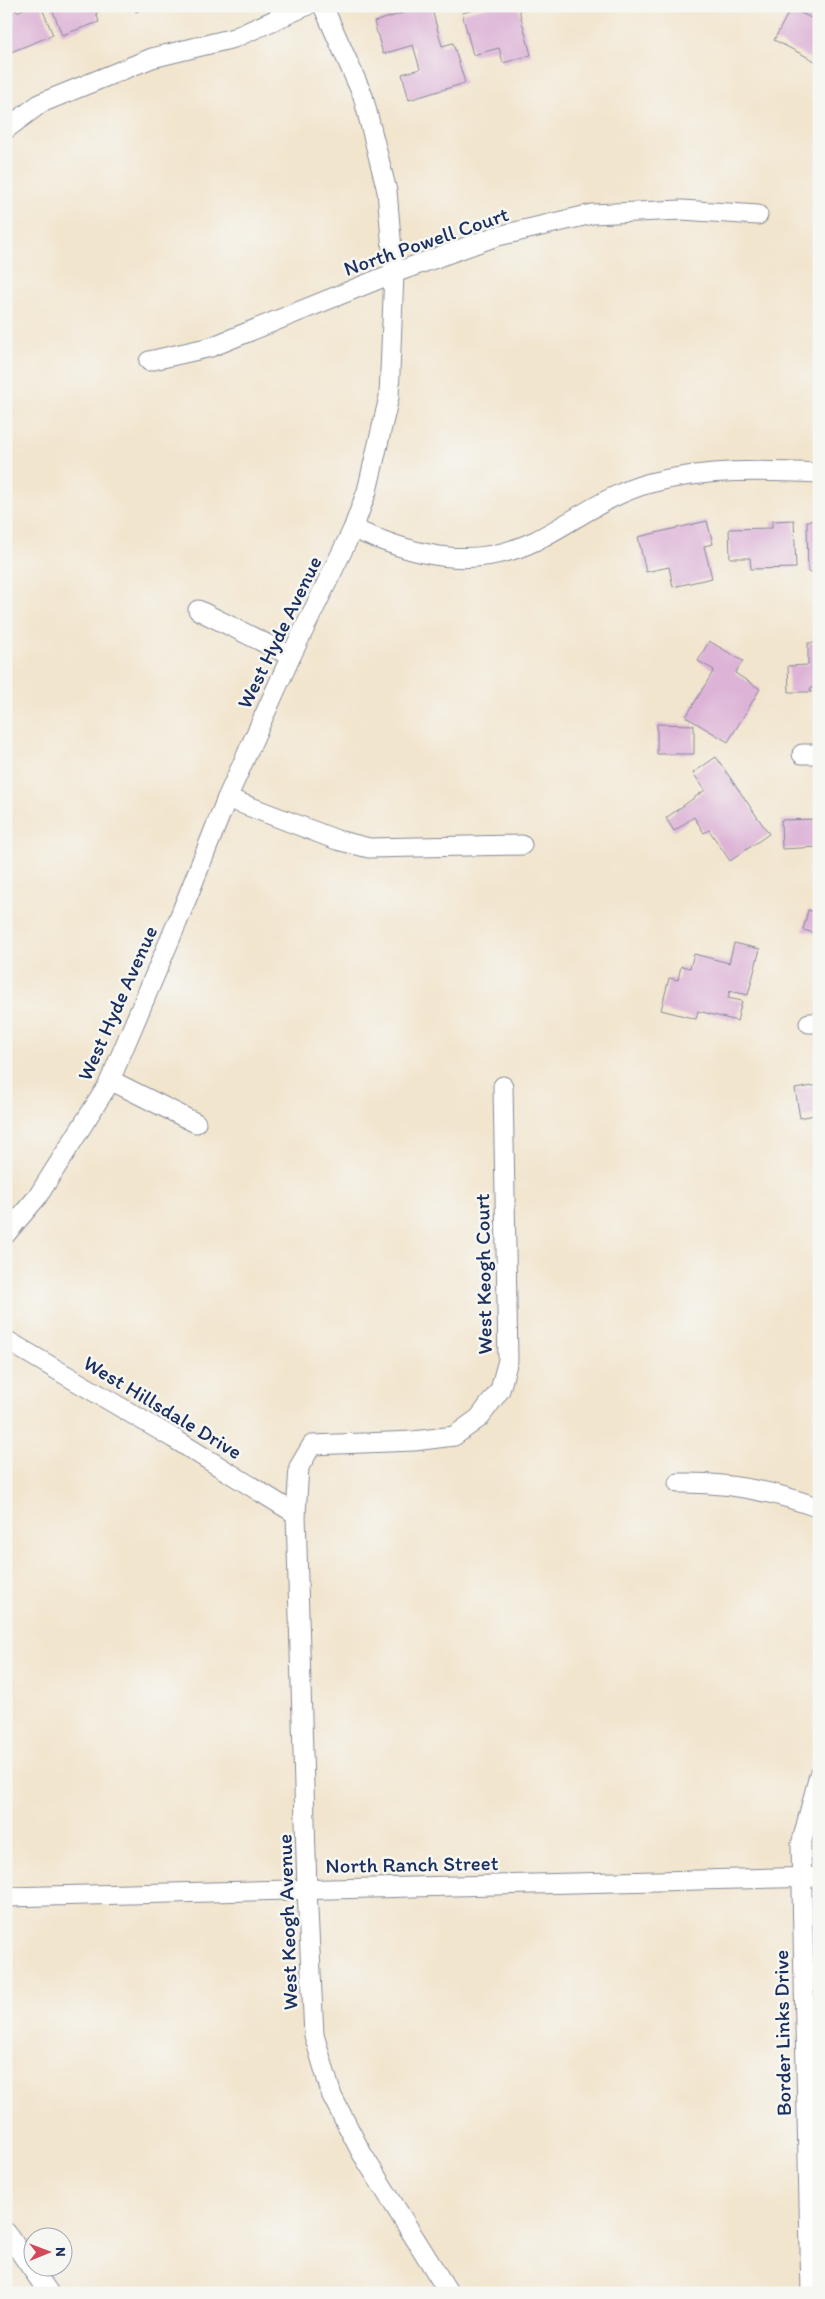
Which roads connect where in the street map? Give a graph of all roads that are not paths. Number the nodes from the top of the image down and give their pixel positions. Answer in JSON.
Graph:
{"nodes":[{"id":1,"x":306,"y":6,"type":"edge"},
{"id":2,"x":323,"y":6,"type":"edge"},
{"id":3,"x":6,"y":129,"type":"edge"},
{"id":4,"x":758,"y":214,"type":"dead end"},
{"id":5,"x":394,"y":273,"type":"junction"},
{"id":6,"x":149,"y":361,"type":"dead end"},
{"id":7,"x":819,"y":473,"type":"edge"},
{"id":8,"x":353,"y":530,"type":"junction"},
{"id":9,"x":198,"y":610,"type":"dead end"},
{"id":10,"x":291,"y":656,"type":"junction"},
{"id":11,"x":227,"y":798,"type":"junction"},
{"id":12,"x":522,"y":845,"type":"dead end"},
{"id":13,"x":110,"y":1080,"type":"junction"},
{"id":14,"x":503,"y":1086,"type":"dead end"},
{"id":15,"x":196,"y":1123,"type":"dead end"},
{"id":16,"x":6,"y":1234,"type":"edge"},
{"id":17,"x":6,"y":1340,"type":"edge"},
{"id":18,"x":678,"y":1483,"type":"dead end"},
{"id":19,"x":819,"y":1508,"type":"edge"},
{"id":20,"x":296,"y":1514,"type":"junction"},
{"id":21,"x":819,"y":1775,"type":"edge"},
{"id":22,"x":810,"y":1877,"type":"edge"},
{"id":23,"x":307,"y":1889,"type":"junction"},
{"id":24,"x":6,"y":1896,"type":"edge"},
{"id":25,"x":6,"y":2232,"type":"edge"},
{"id":26,"x":49,"y":2293,"type":"edge"},
{"id":27,"x":449,"y":2293,"type":"edge"},
{"id":28,"x":811,"y":2293,"type":"edge"}],
"edges":[{"from":1,"to":3,"type":"street"},
{"from":2,"to":5,"type":"street","name":"West Hyde Avenue"},
{"from":4,"to":5,"type":"street","name":"North Powell Court"},
{"from":5,"to":6,"type":"street","name":"North Powell Court"},
{"from":5,"to":8,"type":"street","name":"West Hyde Avenue"},
{"from":7,"to":8,"type":"street"},
{"from":8,"to":10,"type":"street","name":"West Hyde Avenue"},
{"from":9,"to":10,"type":"street"},
{"from":10,"to":11,"type":"street","name":"West Hyde Avenue"},
{"from":11,"to":12,"type":"street"},
{"from":11,"to":13,"type":"street","name":"West Hyde Avenue"},
{"from":13,"to":15,"type":"street"},
{"from":13,"to":16,"type":"street","name":"West Hyde Avenue"},
{"from":14,"to":20,"type":"street","name":"West Keogh Court"},
{"from":17,"to":20,"type":"street","name":"West Hillsdale Drive"},
{"from":18,"to":19,"type":"street"},
{"from":20,"to":23,"type":"street","name":"West Keogh Avenue"},
{"from":21,"to":22,"type":"street","name":"Border Links Drive"},
{"from":22,"to":23,"type":"street","name":"North Ranch Street"},
{"from":22,"to":28,"type":"street","name":"Border Links Drive"},
{"from":23,"to":24,"type":"street","name":"North Ranch Street"},
{"from":23,"to":27,"type":"street","name":"West Keogh Avenue"},
{"from":25,"to":26,"type":"street"}]}
